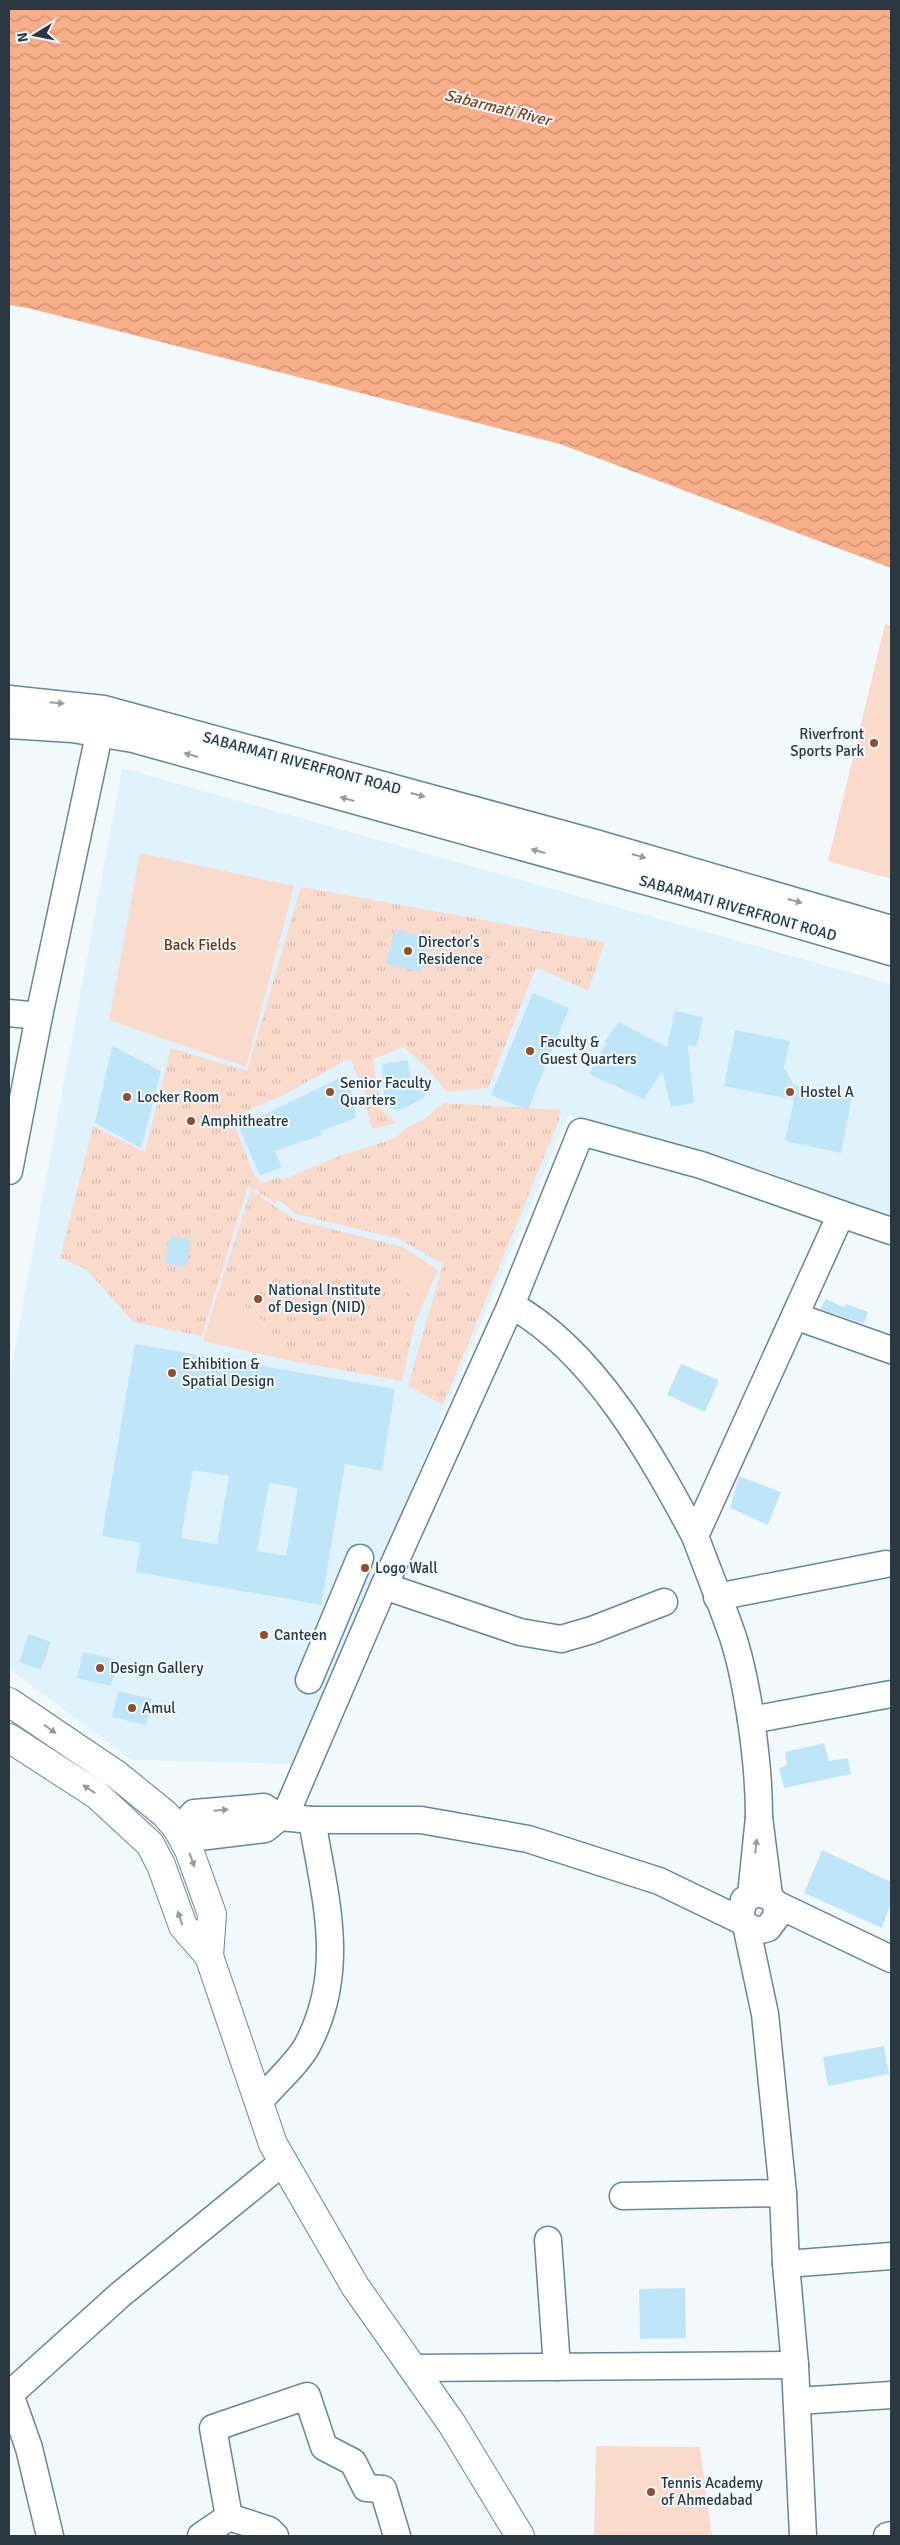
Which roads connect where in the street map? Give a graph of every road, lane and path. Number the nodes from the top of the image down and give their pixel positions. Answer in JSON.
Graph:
{"nodes":[{"id":1,"x":9,"y":699,"type":"edge"},
{"id":2,"x":103,"y":721,"type":"junction"},
{"id":3,"x":9,"y":724,"type":"edge"},
{"id":4,"x":588,"y":853,"type":"junction"},
{"id":5,"x":891,"y":929,"type":"edge"},
{"id":6,"x":891,"y":952,"type":"edge"},
{"id":7,"x":9,"y":1013,"type":"edge"},
{"id":8,"x":39,"y":1016,"type":"junction"},
{"id":9,"x":9,"y":1170,"type":"edge"},
{"id":10,"x":842,"y":1214,"type":"junction"},
{"id":11,"x":891,"y":1232,"type":"edge"},
{"id":12,"x":511,"y":1305,"type":"junction"},
{"id":13,"x":795,"y":1316,"type":"junction"},
{"id":14,"x":891,"y":1350,"type":"edge"},
{"id":15,"x":695,"y":1536,"type":"junction"},
{"id":16,"x":360,"y":1558,"type":"dead end"},
{"id":17,"x":886,"y":1564,"type":"dead end"},
{"id":18,"x":384,"y":1586,"type":"junction"},
{"id":19,"x":717,"y":1597,"type":"junction"},
{"id":20,"x":664,"y":1602,"type":"dead end"},
{"id":21,"x":309,"y":1680,"type":"dead end"},
{"id":22,"x":891,"y":1694,"type":"edge"},
{"id":23,"x":9,"y":1702,"type":"edge"},
{"id":24,"x":751,"y":1720,"type":"junction"},
{"id":25,"x":9,"y":1738,"type":"edge"},
{"id":26,"x":282,"y":1817,"type":"junction"},
{"id":27,"x":312,"y":1820,"type":"junction"},
{"id":28,"x":179,"y":1827,"type":"junction"},
{"id":29,"x":150,"y":1844,"type":"junction"},
{"id":30,"x":759,"y":1911,"type":"junction"},
{"id":31,"x":209,"y":1956,"type":"junction"},
{"id":32,"x":891,"y":1958,"type":"edge"},
{"id":33,"x":259,"y":2102,"type":"junction"},
{"id":34,"x":283,"y":2162,"type":"junction"},
{"id":35,"x":783,"y":2193,"type":"junction"},
{"id":36,"x":623,"y":2196,"type":"dead end"},
{"id":37,"x":548,"y":2240,"type":"dead end"},
{"id":38,"x":891,"y":2256,"type":"edge"},
{"id":39,"x":786,"y":2264,"type":"junction"},
{"id":40,"x":795,"y":2365,"type":"junction"},
{"id":41,"x":557,"y":2367,"type":"junction"},
{"id":42,"x":413,"y":2368,"type":"junction"},
{"id":43,"x":9,"y":2395,"type":"edge"},
{"id":44,"x":891,"y":2395,"type":"edge"},
{"id":45,"x":797,"y":2401,"type":"junction"},
{"id":46,"x":229,"y":2516,"type":"junction"},
{"id":47,"x":891,"y":2535,"type":"edge"},
{"id":48,"x":50,"y":2536,"type":"edge"},
{"id":49,"x":201,"y":2536,"type":"edge"},
{"id":50,"x":275,"y":2536,"type":"edge"},
{"id":51,"x":397,"y":2536,"type":"edge"},
{"id":52,"x":520,"y":2536,"type":"edge"},
{"id":53,"x":803,"y":2536,"type":"edge"},
{"id":54,"x":887,"y":2536,"type":"edge"}],
"edges":[{"from":1,"to":2,"type":"street","name":"SABARMATI RIVERFRONT ROAD","one_way":true},
{"from":2,"to":3,"type":"street","name":"SABARMATI RIVERFRONT ROAD"},
{"from":2,"to":4,"type":"street","name":"SABARMATI RIVERFRONT ROAD"},
{"from":2,"to":8,"type":"street"},
{"from":4,"to":5,"type":"street","name":"SABARMATI RIVERFRONT ROAD","one_way":true},
{"from":4,"to":6,"type":"street","name":"SABARMATI RIVERFRONT ROAD"},
{"from":7,"to":8,"type":"street"},
{"from":8,"to":9,"type":"street"},
{"from":10,"to":11,"type":"street"},
{"from":10,"to":12,"type":"street"},
{"from":10,"to":13,"type":"street"},
{"from":12,"to":15,"type":"street"},
{"from":12,"to":18,"type":"street"},
{"from":13,"to":14,"type":"street"},
{"from":13,"to":15,"type":"street"},
{"from":15,"to":19,"type":"street"},
{"from":16,"to":21,"type":"street"},
{"from":17,"to":19,"type":"street"},
{"from":18,"to":20,"type":"street"},
{"from":18,"to":26,"type":"street"},
{"from":19,"to":24,"type":"street"},
{"from":22,"to":24,"type":"street"},
{"from":23,"to":28,"type":"main road","one_way":true},
{"from":24,"to":30,"type":"street"},
{"from":29,"to":25,"type":"main road","one_way":true},
{"from":26,"to":27,"type":"street"},
{"from":26,"to":28,"type":"street"},
{"from":27,"to":30,"type":"street"},
{"from":27,"to":33,"type":"street"},
{"from":28,"to":29,"type":"street"},
{"from":28,"to":31,"type":"main road","one_way":true},
{"from":31,"to":29,"type":"main road","one_way":true},
{"from":30,"to":32,"type":"street"},
{"from":30,"to":35,"type":"street"},
{"from":31,"to":33,"type":"main road"},
{"from":33,"to":34,"type":"main road"},
{"from":34,"to":42,"type":"main road"},
{"from":34,"to":43,"type":"street"},
{"from":35,"to":36,"type":"street"},
{"from":35,"to":39,"type":"street"},
{"from":37,"to":41,"type":"street"},
{"from":38,"to":39,"type":"street"},
{"from":39,"to":40,"type":"street"},
{"from":40,"to":41,"type":"street"},
{"from":40,"to":45,"type":"street"},
{"from":41,"to":42,"type":"street"},
{"from":42,"to":52,"type":"main road"},
{"from":43,"to":48,"type":"street"},
{"from":44,"to":45,"type":"street"},
{"from":45,"to":53,"type":"street"},
{"from":46,"to":49,"type":"street"},
{"from":46,"to":50,"type":"street"},
{"from":46,"to":51,"type":"street"},
{"from":47,"to":54,"type":"street"}]}
